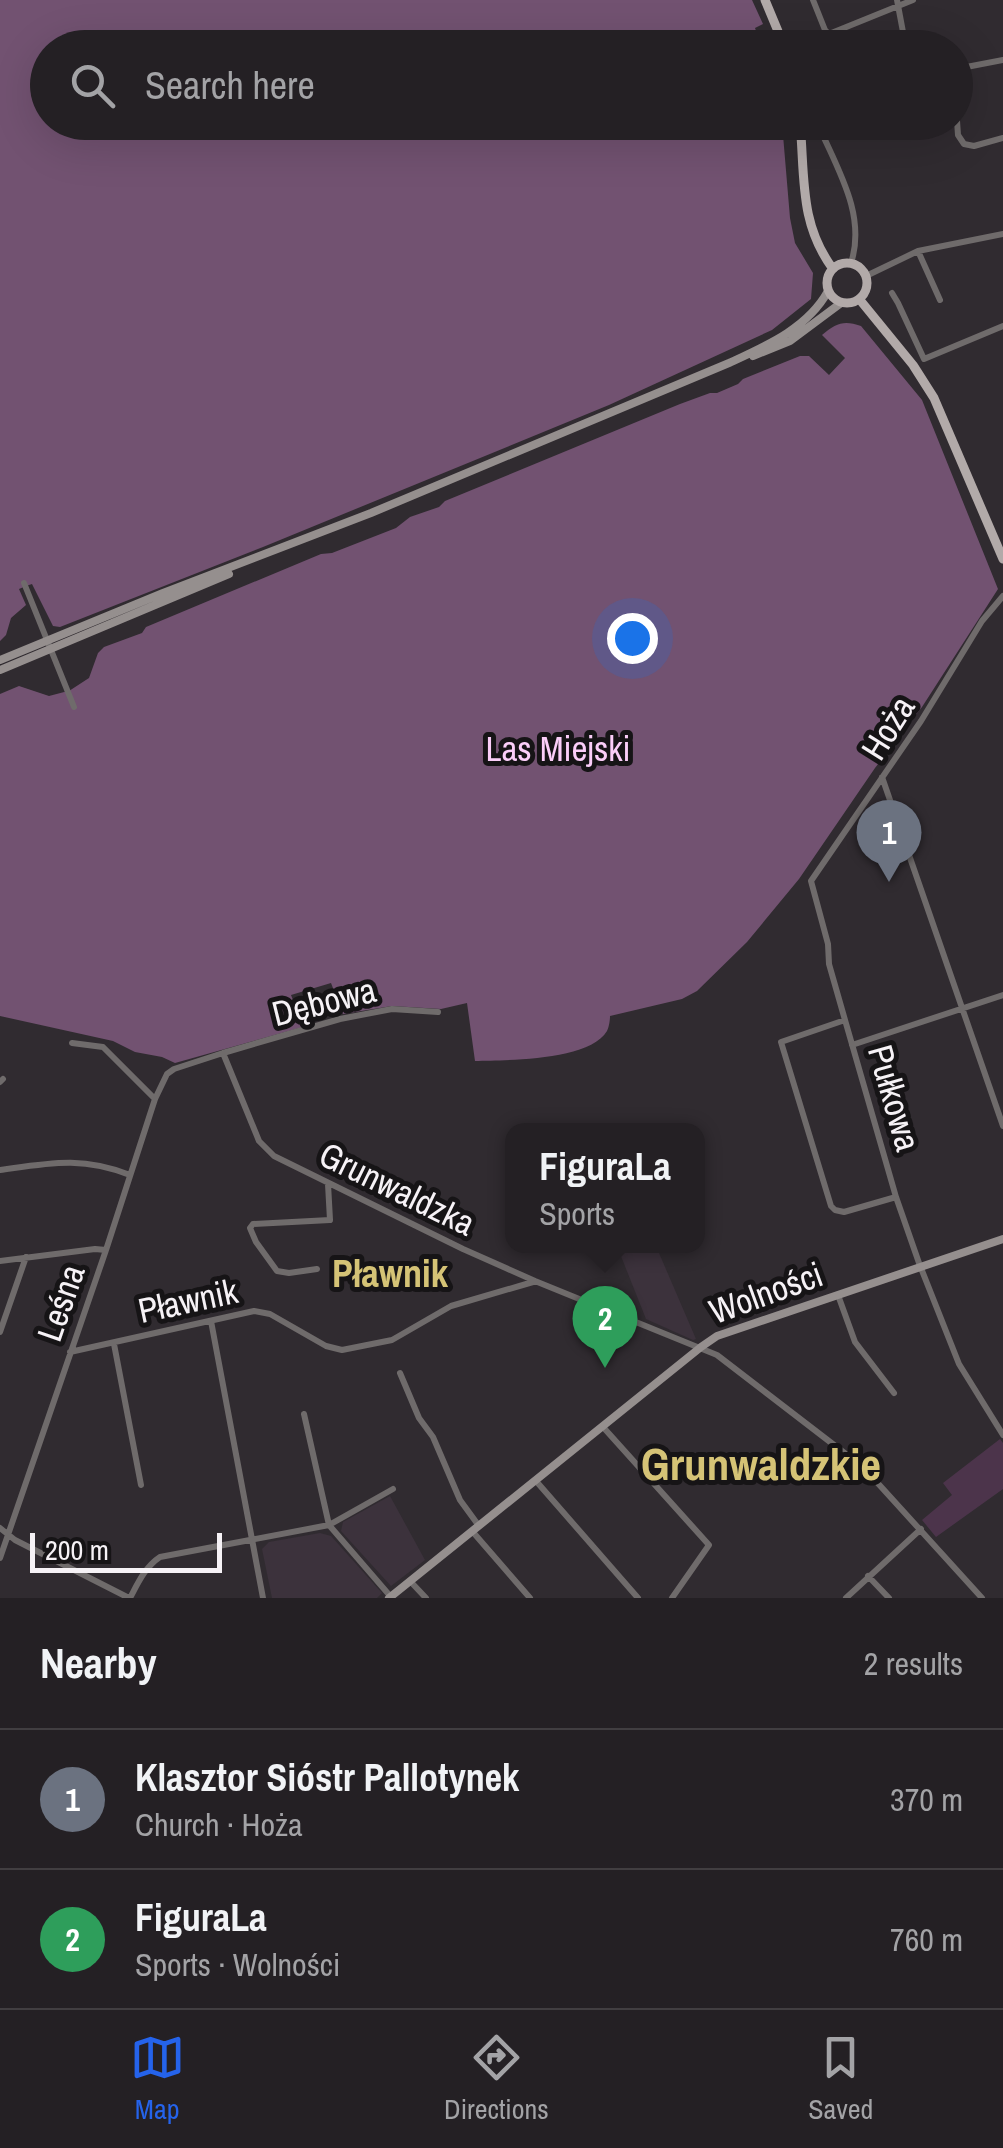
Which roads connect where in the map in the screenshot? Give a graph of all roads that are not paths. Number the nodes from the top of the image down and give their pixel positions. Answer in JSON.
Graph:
{"nodes":[{"id":1,"x":765,"y":0,"type":"edge"},
{"id":2,"x":812,"y":0,"type":"edge"},
{"id":3,"x":914,"y":0,"type":"edge"},
{"id":4,"x":898,"y":3,"type":"edge"},
{"id":5,"x":778,"y":30,"type":"edge"},
{"id":6,"x":825,"y":30,"type":"edge"},
{"id":7,"x":839,"y":30,"type":"edge"},
{"id":8,"x":903,"y":30,"type":"edge"},
{"id":9,"x":1003,"y":60,"type":"edge"},
{"id":10,"x":973,"y":65,"type":"edge"},
{"id":11,"x":1003,"y":138,"type":"edge"},
{"id":12,"x":801,"y":140,"type":"edge"},
{"id":13,"x":824,"y":140,"type":"edge"},
{"id":14,"x":961,"y":140,"type":"edge"},
{"id":15,"x":1003,"y":234,"type":"edge"},
{"id":16,"x":918,"y":252,"type":"junction"},
{"id":17,"x":851,"y":264,"type":"junction"},
{"id":18,"x":833,"y":269,"type":"junction"},
{"id":19,"x":866,"y":276,"type":"junction"},
{"id":20,"x":828,"y":290,"type":"junction"},
{"id":21,"x":892,"y":293,"type":"dead end"},
{"id":22,"x":860,"y":300,"type":"junction"},
{"id":23,"x":940,"y":300,"type":"dead end"},
{"id":24,"x":842,"y":303,"type":"junction"},
{"id":25,"x":1003,"y":326,"type":"edge"},
{"id":26,"x":730,"y":363,"type":"junction"},
{"id":27,"x":1003,"y":559,"type":"edge"},
{"id":28,"x":24,"y":583,"type":"dead end"},
{"id":29,"x":1003,"y":596,"type":"edge"},
{"id":30,"x":48,"y":645,"type":"junction"},
{"id":31,"x":0,"y":660,"type":"edge"},
{"id":32,"x":0,"y":670,"type":"edge"},
{"id":33,"x":74,"y":706,"type":"dead end"},
{"id":34,"x":881,"y":776,"type":"junction"},
{"id":35,"x":1003,"y":995,"type":"edge"},
{"id":36,"x":963,"y":1009,"type":"junction"},
{"id":37,"x":438,"y":1012,"type":"dead end"},
{"id":38,"x":845,"y":1020,"type":"junction"},
{"id":39,"x":72,"y":1042,"type":"dead end"},
{"id":40,"x":852,"y":1045,"type":"junction"},
{"id":41,"x":222,"y":1053,"type":"junction"},
{"id":42,"x":174,"y":1069,"type":"joint"},
{"id":43,"x":154,"y":1098,"type":"junction"},
{"id":44,"x":1003,"y":1126,"type":"edge"},
{"id":45,"x":0,"y":1170,"type":"edge"},
{"id":46,"x":130,"y":1175,"type":"junction"},
{"id":47,"x":328,"y":1184,"type":"junction"},
{"id":48,"x":896,"y":1197,"type":"junction"},
{"id":49,"x":1003,"y":1240,"type":"edge"},
{"id":50,"x":106,"y":1250,"type":"junction"},
{"id":51,"x":26,"y":1257,"type":"junction"},
{"id":52,"x":0,"y":1261,"type":"edge"},
{"id":53,"x":920,"y":1267,"type":"junction"},
{"id":54,"x":316,"y":1269,"type":"dead end"},
{"id":55,"x":535,"y":1281,"type":"junction"},
{"id":56,"x":838,"y":1295,"type":"junction"},
{"id":57,"x":211,"y":1321,"type":"junction"},
{"id":58,"x":0,"y":1332,"type":"edge"},
{"id":59,"x":114,"y":1343,"type":"junction"},
{"id":60,"x":701,"y":1347,"type":"junction"},
{"id":61,"x":70,"y":1352,"type":"junction"},
{"id":62,"x":400,"y":1373,"type":"dead end"},
{"id":63,"x":894,"y":1393,"type":"dead end"},
{"id":64,"x":304,"y":1414,"type":"dead end"},
{"id":65,"x":603,"y":1427,"type":"junction"},
{"id":66,"x":1003,"y":1435,"type":"edge"},
{"id":67,"x":536,"y":1480,"type":"junction"},
{"id":68,"x":141,"y":1485,"type":"dead end"},
{"id":69,"x":393,"y":1489,"type":"dead end"},
{"id":70,"x":329,"y":1526,"type":"junction"},
{"id":71,"x":0,"y":1528,"type":"edge"},
{"id":72,"x":475,"y":1529,"type":"junction"},
{"id":73,"x":920,"y":1529,"type":"junction"},
{"id":74,"x":8,"y":1534,"type":"junction"},
{"id":75,"x":252,"y":1539,"type":"junction"},
{"id":76,"x":0,"y":1558,"type":"edge"},
{"id":77,"x":868,"y":1576,"type":"junction"},
{"id":78,"x":410,"y":1581,"type":"junction"},
{"id":79,"x":390,"y":1597,"type":"edge"},
{"id":80,"x":129,"y":1598,"type":"edge"},
{"id":81,"x":264,"y":1598,"type":"edge"},
{"id":82,"x":426,"y":1598,"type":"edge"},
{"id":83,"x":530,"y":1598,"type":"edge"},
{"id":84,"x":638,"y":1598,"type":"edge"},
{"id":85,"x":672,"y":1598,"type":"edge"},
{"id":86,"x":846,"y":1598,"type":"edge"},
{"id":87,"x":889,"y":1598,"type":"edge"},
{"id":88,"x":982,"y":1598,"type":"edge"}],
"edges":[{"from":1,"to":5,"type":"main road"},
{"from":2,"to":6,"type":"street"},
{"from":3,"to":4,"type":"street"},
{"from":4,"to":7,"type":"street"},
{"from":4,"to":8,"type":"street"},
{"from":9,"to":10,"type":"street"},
{"from":11,"to":14,"type":"street"},
{"from":12,"to":18,"type":"main road"},
{"from":13,"to":17,"type":"street"},
{"from":15,"to":16,"type":"street"},
{"from":16,"to":19,"type":"street"},
{"from":16,"to":23,"type":"street"},
{"from":17,"to":18,"type":"main road"},
{"from":17,"to":19,"type":"main road"},
{"from":18,"to":20,"type":"main road"},
{"from":19,"to":22,"type":"main road"},
{"from":20,"to":24,"type":"main road"},
{"from":20,"to":26,"type":"main road"},
{"from":21,"to":25,"type":"street"},
{"from":22,"to":24,"type":"main road"},
{"from":22,"to":27,"type":"main road"},
{"from":24,"to":26,"type":"main road"},
{"from":26,"to":30,"type":"main road"},
{"from":28,"to":30,"type":"street"},
{"from":29,"to":34,"type":"street","name":"Hoża"},
{"from":30,"to":31,"type":"main road"},
{"from":30,"to":32,"type":"main road"},
{"from":30,"to":33,"type":"street"},
{"from":34,"to":36,"type":"street","name":"Hoża"},
{"from":34,"to":38,"type":"street","name":"Pułkowa"},
{"from":35,"to":36,"type":"street"},
{"from":36,"to":40,"type":"street"},
{"from":36,"to":44,"type":"street","name":"Hoża"},
{"from":37,"to":41,"type":"street","name":"Dębowa"},
{"from":38,"to":40,"type":"street","name":"Pułkowa"},
{"from":38,"to":48,"type":"street"},
{"from":39,"to":43,"type":"street"},
{"from":40,"to":48,"type":"street","name":"Pułkowa"},
{"from":41,"to":42,"type":"street","name":"Dębowa"},
{"from":41,"to":47,"type":"street","name":"Grunwaldzka"},
{"from":42,"to":43,"type":"street","name":"Leśna"},
{"from":43,"to":46,"type":"street","name":"Leśna"},
{"from":45,"to":46,"type":"street"},
{"from":46,"to":50,"type":"street","name":"Leśna"},
{"from":47,"to":54,"type":"street"},
{"from":47,"to":55,"type":"street","name":"Grunwaldzka"},
{"from":48,"to":53,"type":"street","name":"Pułkowa"},
{"from":49,"to":53,"type":"main road","name":"Wolności"},
{"from":50,"to":51,"type":"street"},
{"from":50,"to":61,"type":"street","name":"Leśna"},
{"from":51,"to":52,"type":"street"},
{"from":51,"to":58,"type":"street"},
{"from":53,"to":56,"type":"main road","name":"Wolności"},
{"from":53,"to":66,"type":"street","name":"Pułkowa"},
{"from":55,"to":57,"type":"street","name":"Pławnik"},
{"from":55,"to":60,"type":"street","name":"Grunwaldzka"},
{"from":56,"to":60,"type":"main road","name":"Wolności"},
{"from":56,"to":63,"type":"street"},
{"from":57,"to":59,"type":"street","name":"Pławnik"},
{"from":57,"to":75,"type":"street"},
{"from":59,"to":61,"type":"street","name":"Pławnik"},
{"from":59,"to":68,"type":"street"},
{"from":60,"to":65,"type":"main road","name":"Wolności"},
{"from":60,"to":73,"type":"street","name":"Grunwaldzka"},
{"from":61,"to":74,"type":"street","name":"Leśna"},
{"from":62,"to":72,"type":"street"},
{"from":64,"to":70,"type":"street"},
{"from":65,"to":67,"type":"main road","name":"Wolności"},
{"from":65,"to":85,"type":"street"},
{"from":67,"to":72,"type":"main road","name":"Wolności"},
{"from":67,"to":84,"type":"street"},
{"from":69,"to":70,"type":"street"},
{"from":70,"to":75,"type":"street"},
{"from":70,"to":79,"type":"street"},
{"from":71,"to":74,"type":"street"},
{"from":72,"to":78,"type":"main road","name":"Wolności"},
{"from":72,"to":83,"type":"street"},
{"from":73,"to":77,"type":"street"},
{"from":73,"to":88,"type":"street","name":"Grunwaldzka"},
{"from":74,"to":76,"type":"street","name":"Leśna"},
{"from":74,"to":80,"type":"street"},
{"from":75,"to":80,"type":"street"},
{"from":75,"to":81,"type":"street"},
{"from":77,"to":86,"type":"street"},
{"from":77,"to":87,"type":"street"},
{"from":78,"to":79,"type":"main road","name":"Wolności"},
{"from":78,"to":82,"type":"street"}]}
